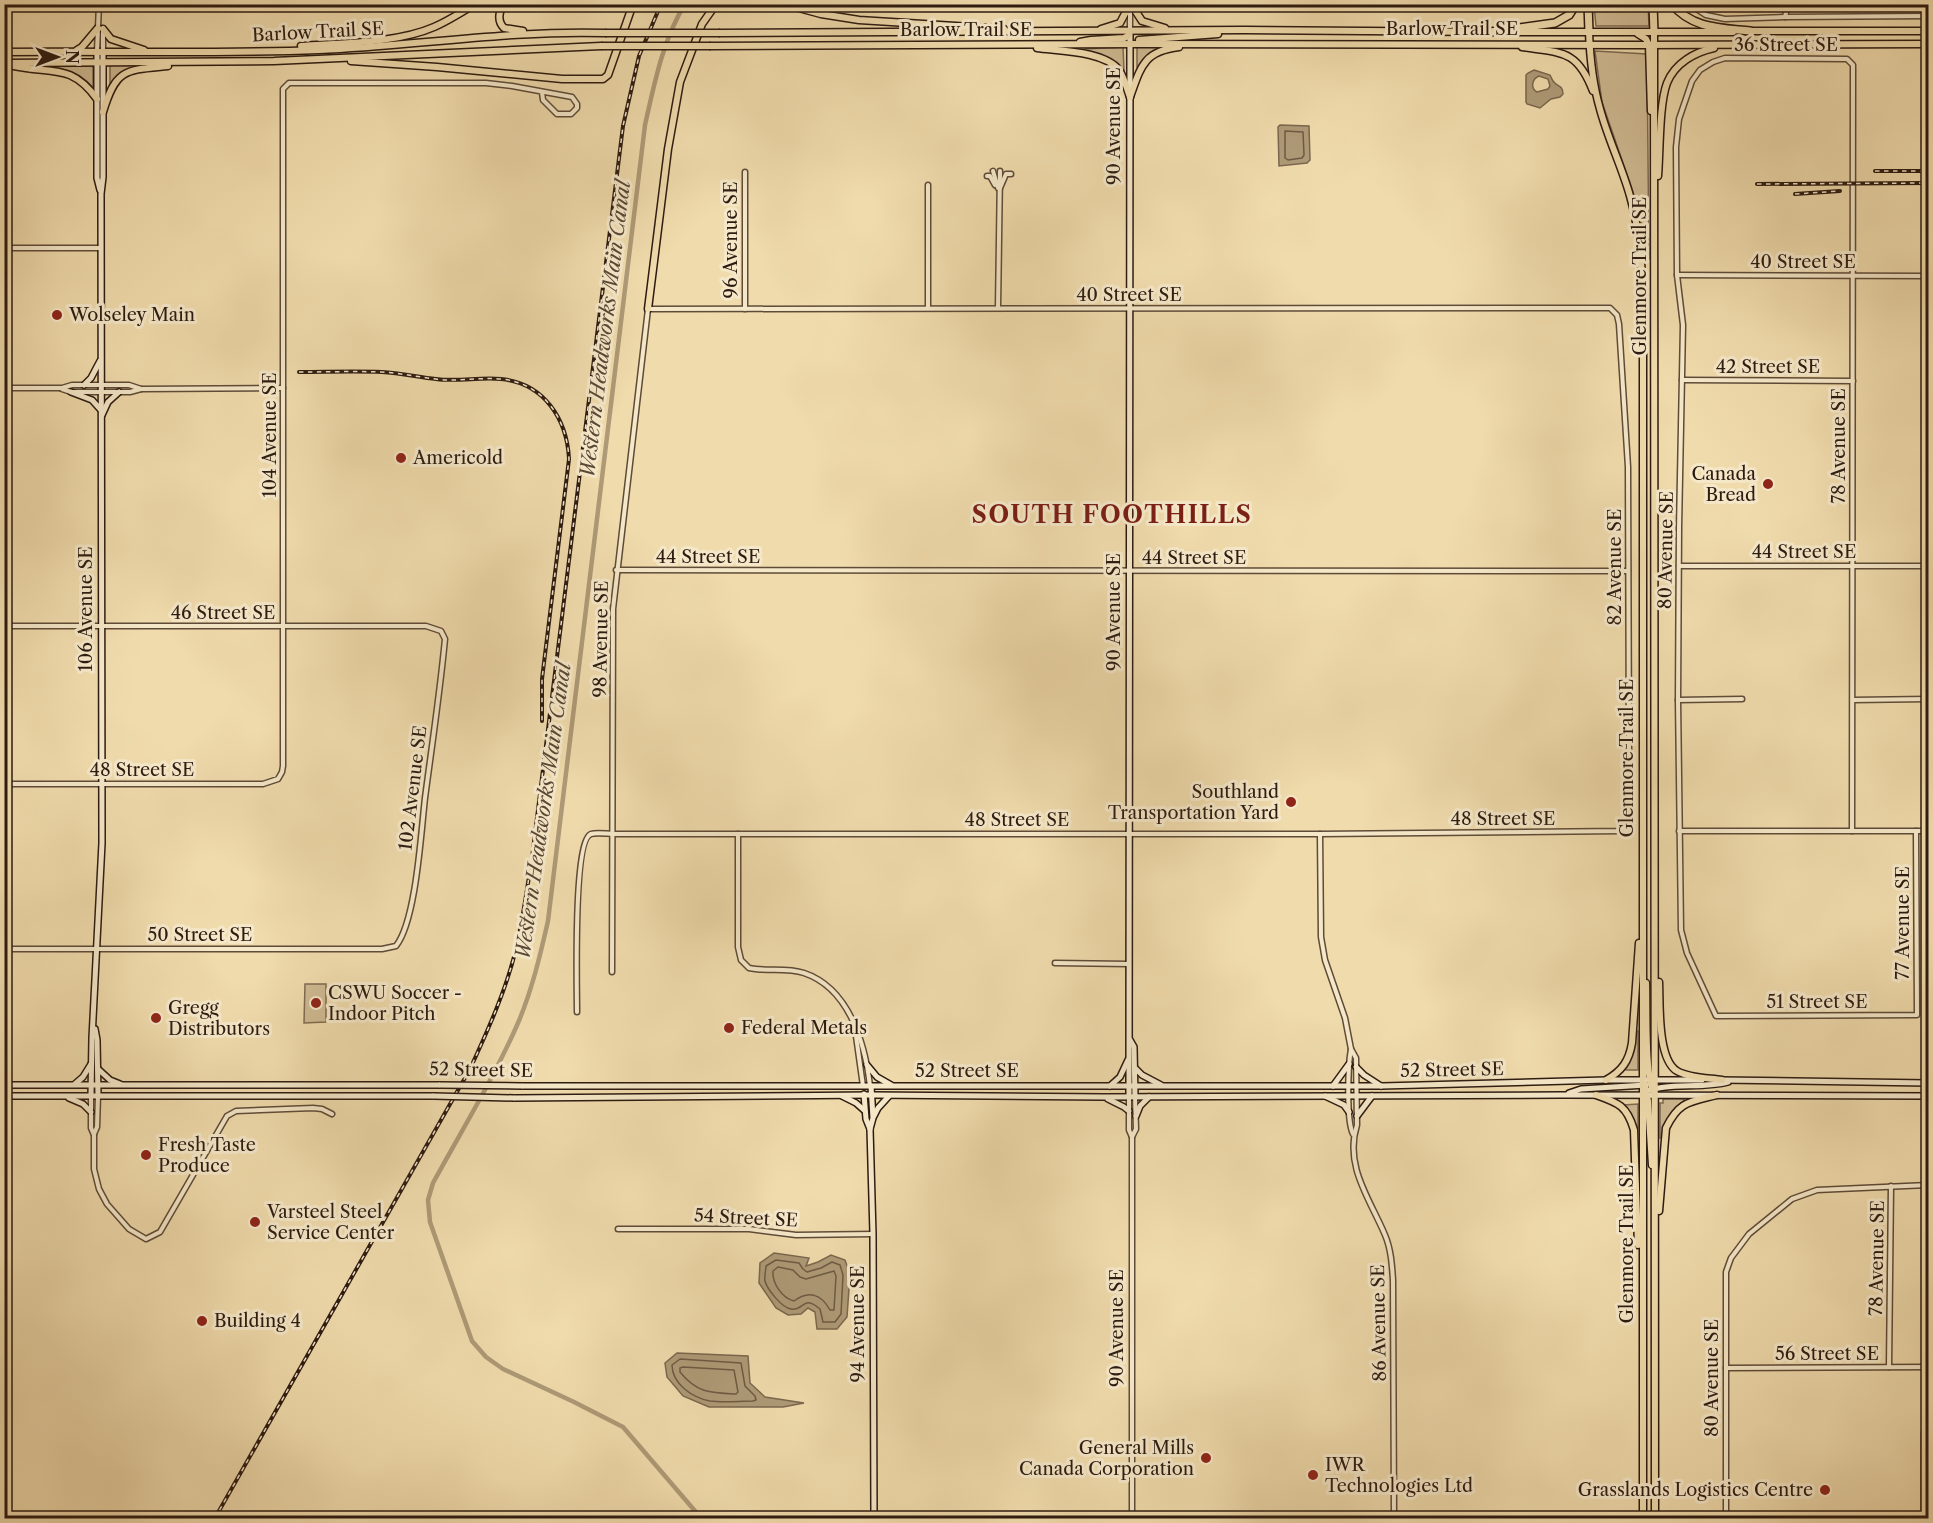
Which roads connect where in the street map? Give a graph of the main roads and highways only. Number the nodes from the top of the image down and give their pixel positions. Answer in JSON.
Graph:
{"nodes":[{"id":1,"x":476,"y":4,"type":"edge"},
{"id":2,"x":503,"y":4,"type":"edge"},
{"id":3,"x":633,"y":4,"type":"edge"},
{"id":4,"x":718,"y":4,"type":"edge"},
{"id":5,"x":784,"y":4,"type":"edge"},
{"id":6,"x":1130,"y":4,"type":"edge"},
{"id":7,"x":1576,"y":4,"type":"edge"},
{"id":8,"x":1587,"y":4,"type":"edge"},
{"id":9,"x":1653,"y":4,"type":"edge"},
{"id":10,"x":1672,"y":4,"type":"edge"},
{"id":11,"x":1244,"y":30,"type":"junction"},
{"id":12,"x":1130,"y":31,"type":"junction"},
{"id":13,"x":1187,"y":31,"type":"junction"},
{"id":14,"x":1750,"y":31,"type":"junction"},
{"id":15,"x":1929,"y":31,"type":"edge"},
{"id":16,"x":1034,"y":32,"type":"junction"},
{"id":17,"x":1087,"y":32,"type":"junction"},
{"id":18,"x":1490,"y":32,"type":"junction"},
{"id":19,"x":1589,"y":32,"type":"junction"},
{"id":20,"x":559,"y":33,"type":"junction"},
{"id":21,"x":1636,"y":33,"type":"junction"},
{"id":22,"x":1654,"y":33,"type":"junction"},
{"id":23,"x":1497,"y":43,"type":"junction"},
{"id":24,"x":1130,"y":44,"type":"junction"},
{"id":25,"x":1215,"y":44,"type":"junction"},
{"id":26,"x":1589,"y":44,"type":"junction"},
{"id":27,"x":1929,"y":44,"type":"edge"},
{"id":28,"x":1010,"y":45,"type":"junction"},
{"id":29,"x":1068,"y":45,"type":"junction"},
{"id":30,"x":1652,"y":45,"type":"junction"},
{"id":31,"x":1736,"y":45,"type":"junction"},
{"id":32,"x":265,"y":50,"type":"junction"},
{"id":33,"x":74,"y":51,"type":"junction"},
{"id":34,"x":100,"y":51,"type":"junction"},
{"id":35,"x":147,"y":51,"type":"junction"},
{"id":36,"x":4,"y":52,"type":"edge"},
{"id":37,"x":342,"y":59,"type":"junction"},
{"id":38,"x":200,"y":62,"type":"junction"},
{"id":39,"x":100,"y":63,"type":"junction"},
{"id":40,"x":4,"y":64,"type":"edge"},
{"id":41,"x":1130,"y":97,"type":"junction"},
{"id":42,"x":97,"y":99,"type":"junction"},
{"id":43,"x":1600,"y":111,"type":"junction"},
{"id":44,"x":103,"y":112,"type":"junction"},
{"id":45,"x":101,"y":194,"type":"junction"},
{"id":46,"x":1655,"y":201,"type":"junction"},
{"id":47,"x":648,"y":309,"type":"road end"},
{"id":48,"x":101,"y":360,"type":"junction"},
{"id":49,"x":84,"y":385,"type":"road end"},
{"id":50,"x":71,"y":392,"type":"road end"},
{"id":51,"x":118,"y":392,"type":"road end"},
{"id":52,"x":101,"y":413,"type":"junction"},
{"id":53,"x":1642,"y":910,"type":"junction"},
{"id":54,"x":1655,"y":932,"type":"junction"},
{"id":55,"x":94,"y":1024,"type":"junction"},
{"id":56,"x":1130,"y":1040,"type":"junction"},
{"id":57,"x":1129,"y":1059,"type":"junction"},
{"id":58,"x":92,"y":1064,"type":"junction"},
{"id":59,"x":1349,"y":1064,"type":"road end"},
{"id":60,"x":867,"y":1065,"type":"road end"},
{"id":61,"x":1356,"y":1067,"type":"road end"},
{"id":62,"x":1135,"y":1068,"type":"junction"},
{"id":63,"x":98,"y":1069,"type":"junction"},
{"id":64,"x":1606,"y":1080,"type":"junction"},
{"id":65,"x":1722,"y":1080,"type":"junction"},
{"id":66,"x":1736,"y":1080,"type":"junction"},
{"id":67,"x":1929,"y":1083,"type":"edge"},
{"id":68,"x":4,"y":1085,"type":"edge"},
{"id":69,"x":74,"y":1085,"type":"junction"},
{"id":70,"x":95,"y":1085,"type":"junction"},
{"id":71,"x":124,"y":1085,"type":"junction"},
{"id":72,"x":1132,"y":1085,"type":"junction"},
{"id":73,"x":863,"y":1086,"type":"junction"},
{"id":74,"x":870,"y":1086,"type":"junction"},
{"id":75,"x":892,"y":1086,"type":"junction"},
{"id":76,"x":1110,"y":1086,"type":"junction"},
{"id":77,"x":1333,"y":1086,"type":"junction"},
{"id":78,"x":1382,"y":1086,"type":"junction"},
{"id":79,"x":1165,"y":1087,"type":"junction"},
{"id":80,"x":1648,"y":1088,"type":"junction"},
{"id":81,"x":864,"y":1095,"type":"junction"},
{"id":82,"x":872,"y":1095,"type":"junction"},
{"id":83,"x":1323,"y":1095,"type":"junction"},
{"id":84,"x":1561,"y":1095,"type":"junction"},
{"id":85,"x":1596,"y":1095,"type":"junction"},
{"id":86,"x":1717,"y":1095,"type":"junction"},
{"id":87,"x":4,"y":1096,"type":"edge"},
{"id":88,"x":64,"y":1096,"type":"junction"},
{"id":89,"x":95,"y":1096,"type":"junction"},
{"id":90,"x":840,"y":1096,"type":"junction"},
{"id":91,"x":889,"y":1096,"type":"junction"},
{"id":92,"x":1372,"y":1096,"type":"junction"},
{"id":93,"x":1929,"y":1096,"type":"edge"},
{"id":94,"x":1104,"y":1097,"type":"junction"},
{"id":95,"x":1132,"y":1097,"type":"junction"},
{"id":96,"x":1149,"y":1097,"type":"junction"},
{"id":97,"x":865,"y":1111,"type":"junction"},
{"id":98,"x":91,"y":1112,"type":"road end"},
{"id":99,"x":1129,"y":1112,"type":"road end"},
{"id":100,"x":1350,"y":1112,"type":"road end"},
{"id":101,"x":1136,"y":1116,"type":"road end"},
{"id":102,"x":1357,"y":1116,"type":"road end"},
{"id":103,"x":873,"y":1118,"type":"junction"},
{"id":104,"x":870,"y":1129,"type":"junction"},
{"id":105,"x":1655,"y":1229,"type":"junction"},
{"id":106,"x":1642,"y":1260,"type":"junction"},
{"id":107,"x":874,"y":1518,"type":"edge"},
{"id":108,"x":1643,"y":1518,"type":"edge"},
{"id":109,"x":1655,"y":1518,"type":"edge"}],
"edges":[{"from":1,"to":32,"type":"main road"},
{"from":2,"to":20,"type":"main road"},
{"from":3,"to":37,"type":"main road"},
{"from":4,"to":47,"type":"main road"},
{"from":5,"to":16,"type":"main road"},
{"from":6,"to":13,"type":"main road"},
{"from":6,"to":17,"type":"main road"},
{"from":7,"to":18,"type":"highway"},
{"from":8,"to":19,"type":"highway","name":"Glenmore Trail SE"},
{"from":9,"to":22,"type":"highway"},
{"from":10,"to":14,"type":"highway"},
{"from":11,"to":13,"type":"main road","name":"Barlow Trail SE"},
{"from":11,"to":18,"type":"main road","name":"Barlow Trail SE"},
{"from":11,"to":24,"type":"main road"},
{"from":12,"to":13,"type":"main road","name":"Barlow Trail SE"},
{"from":12,"to":17,"type":"main road","name":"Barlow Trail SE"},
{"from":12,"to":24,"type":"main road","name":"90 Avenue SE"},
{"from":12,"to":29,"type":"main road"},
{"from":14,"to":15,"type":"main road","name":"Barlow Trail SE"},
{"from":14,"to":22,"type":"main road","name":"Barlow Trail SE"},
{"from":16,"to":17,"type":"main road","name":"Barlow Trail SE"},
{"from":16,"to":20,"type":"main road","name":"Barlow Trail SE","bridge":true},
{"from":18,"to":19,"type":"main road","name":"Barlow Trail SE"},
{"from":19,"to":21,"type":"main road","name":"Barlow Trail SE"},
{"from":19,"to":26,"type":"main road","name":"Glenmore Trail SE"},
{"from":20,"to":32,"type":"main road","name":"Barlow Trail SE"},
{"from":21,"to":22,"type":"main road","name":"Barlow Trail SE"},
{"from":21,"to":30,"type":"main road"},
{"from":22,"to":30,"type":"main road"},
{"from":23,"to":25,"type":"main road","name":"Barlow Trail SE"},
{"from":23,"to":26,"type":"main road","name":"Barlow Trail SE"},
{"from":23,"to":43,"type":"main road"},
{"from":24,"to":25,"type":"main road","name":"Barlow Trail SE"},
{"from":24,"to":29,"type":"main road","name":"Barlow Trail SE"},
{"from":24,"to":41,"type":"main road","name":"90 Avenue SE"},
{"from":25,"to":41,"type":"main road"},
{"from":26,"to":30,"type":"main road","name":"Barlow Trail SE"},
{"from":26,"to":43,"type":"main road","name":"Glenmore Trail SE"},
{"from":27,"to":31,"type":"main road","name":"Barlow Trail SE"},
{"from":28,"to":29,"type":"main road","name":"Barlow Trail SE"},
{"from":28,"to":37,"type":"main road","name":"Barlow Trail SE","bridge":true},
{"from":28,"to":41,"type":"main road"},
{"from":30,"to":31,"type":"main road","name":"Barlow Trail SE"},
{"from":30,"to":46,"type":"main road","name":"Glenmore Trail SE"},
{"from":31,"to":46,"type":"main road"},
{"from":32,"to":35,"type":"main road","name":"Barlow Trail SE"},
{"from":33,"to":34,"type":"main road","name":"Barlow Trail SE"},
{"from":33,"to":35,"type":"main road"},
{"from":33,"to":36,"type":"main road","name":"Barlow Trail SE"},
{"from":34,"to":35,"type":"main road","name":"Barlow Trail SE"},
{"from":34,"to":39,"type":"main road","name":"106 Avenue SE"},
{"from":37,"to":38,"type":"main road","name":"Barlow Trail SE"},
{"from":38,"to":39,"type":"main road","name":"Barlow Trail SE"},
{"from":38,"to":44,"type":"main road"},
{"from":39,"to":40,"type":"main road","name":"Barlow Trail SE"},
{"from":39,"to":42,"type":"main road","name":"106 Avenue SE"},
{"from":39,"to":44,"type":"main road","name":"106 Avenue SE"},
{"from":40,"to":42,"type":"main road"},
{"from":41,"to":56,"type":"main road","name":"90 Avenue SE"},
{"from":42,"to":45,"type":"main road","name":"106 Avenue SE"},
{"from":43,"to":53,"type":"main road","name":"Glenmore Trail SE"},
{"from":44,"to":45,"type":"main road","name":"106 Avenue SE"},
{"from":45,"to":48,"type":"main road","name":"106 Avenue SE"},
{"from":46,"to":54,"type":"main road","name":"Glenmore Trail SE"},
{"from":48,"to":49,"type":"main road"},
{"from":48,"to":52,"type":"main road","name":"106 Avenue SE"},
{"from":50,"to":52,"type":"main road"},
{"from":51,"to":52,"type":"main road"},
{"from":52,"to":55,"type":"main road","name":"106 Avenue SE"},
{"from":53,"to":64,"type":"main road"},
{"from":53,"to":80,"type":"main road","name":"Glenmore Trail SE"},
{"from":54,"to":65,"type":"main road"},
{"from":54,"to":80,"type":"main road","name":"Glenmore Trail SE"},
{"from":55,"to":58,"type":"main road","name":"106 Avenue SE"},
{"from":55,"to":63,"type":"main road","name":"106 Avenue SE"},
{"from":56,"to":57,"type":"main road","name":"90 Avenue SE"},
{"from":56,"to":62,"type":"main road","name":"90 Avenue SE"},
{"from":57,"to":72,"type":"main road","name":"90 Avenue SE"},
{"from":57,"to":76,"type":"main road"},
{"from":58,"to":69,"type":"main road"},
{"from":58,"to":70,"type":"main road","name":"106 Avenue SE"},
{"from":59,"to":77,"type":"main road"},
{"from":60,"to":75,"type":"main road"},
{"from":61,"to":78,"type":"main road"},
{"from":62,"to":72,"type":"main road","name":"90 Avenue SE"},
{"from":62,"to":79,"type":"main road"},
{"from":63,"to":70,"type":"main road","name":"106 Avenue SE"},
{"from":63,"to":71,"type":"main road"},
{"from":64,"to":78,"type":"main road","name":"52 Street SE"},
{"from":64,"to":80,"type":"main road","name":"52 Street SE"},
{"from":65,"to":66,"type":"main road","name":"52 Street SE"},
{"from":65,"to":80,"type":"main road","name":"52 Street SE"},
{"from":66,"to":67,"type":"main road","name":"52 Street SE"},
{"from":66,"to":80,"type":"main road"},
{"from":68,"to":69,"type":"main road","name":"52 Street SE"},
{"from":69,"to":70,"type":"main road","name":"52 Street SE"},
{"from":70,"to":71,"type":"main road","name":"52 Street SE"},
{"from":70,"to":89,"type":"main road","name":"106 Avenue SE"},
{"from":71,"to":73,"type":"main road","name":"52 Street SE","bridge":true},
{"from":72,"to":76,"type":"main road","name":"52 Street SE"},
{"from":72,"to":79,"type":"main road","name":"52 Street SE"},
{"from":72,"to":95,"type":"main road","name":"90 Avenue SE"},
{"from":73,"to":74,"type":"main road","name":"52 Street SE"},
{"from":73,"to":81,"type":"main road","name":"94 Avenue SE"},
{"from":74,"to":75,"type":"main road","name":"52 Street SE"},
{"from":74,"to":82,"type":"main road","name":"94 Avenue SE"},
{"from":75,"to":76,"type":"main road","name":"52 Street SE"},
{"from":77,"to":78,"type":"main road","name":"52 Street SE"},
{"from":77,"to":79,"type":"main road","name":"52 Street SE"},
{"from":80,"to":84,"type":"main road"},
{"from":80,"to":85,"type":"main road","name":"52 Street SE"},
{"from":80,"to":86,"type":"main road","name":"52 Street SE"},
{"from":80,"to":105,"type":"main road","name":"Glenmore Trail SE"},
{"from":80,"to":106,"type":"main road","name":"Glenmore Trail SE"},
{"from":81,"to":82,"type":"main road","name":"52 Street SE"},
{"from":81,"to":90,"type":"main road","name":"52 Street SE"},
{"from":81,"to":97,"type":"main road","name":"94 Avenue SE"},
{"from":82,"to":91,"type":"main road","name":"52 Street SE"},
{"from":82,"to":103,"type":"main road","name":"94 Avenue SE"},
{"from":83,"to":92,"type":"main road","name":"52 Street SE"},
{"from":83,"to":96,"type":"main road","name":"52 Street SE"},
{"from":83,"to":100,"type":"main road"},
{"from":84,"to":85,"type":"main road","name":"52 Street SE"},
{"from":84,"to":92,"type":"main road","name":"52 Street SE"},
{"from":85,"to":106,"type":"main road"},
{"from":86,"to":93,"type":"main road","name":"52 Street SE"},
{"from":86,"to":105,"type":"main road"},
{"from":87,"to":88,"type":"main road","name":"52 Street SE"},
{"from":88,"to":89,"type":"main road","name":"52 Street SE"},
{"from":88,"to":98,"type":"main road"},
{"from":89,"to":90,"type":"main road","name":"52 Street SE","bridge":true},
{"from":90,"to":97,"type":"main road"},
{"from":91,"to":94,"type":"main road","name":"52 Street SE"},
{"from":91,"to":103,"type":"main road"},
{"from":92,"to":102,"type":"main road"},
{"from":94,"to":95,"type":"main road","name":"52 Street SE"},
{"from":94,"to":99,"type":"main road"},
{"from":95,"to":96,"type":"main road","name":"52 Street SE"},
{"from":96,"to":101,"type":"main road"},
{"from":97,"to":104,"type":"main road","name":"94 Avenue SE"},
{"from":103,"to":104,"type":"main road","name":"94 Avenue SE"},
{"from":104,"to":107,"type":"main road","name":"94 Avenue SE"},
{"from":105,"to":109,"type":"main road","name":"Glenmore Trail SE"},
{"from":106,"to":108,"type":"main road","name":"Glenmore Trail SE"}]}
